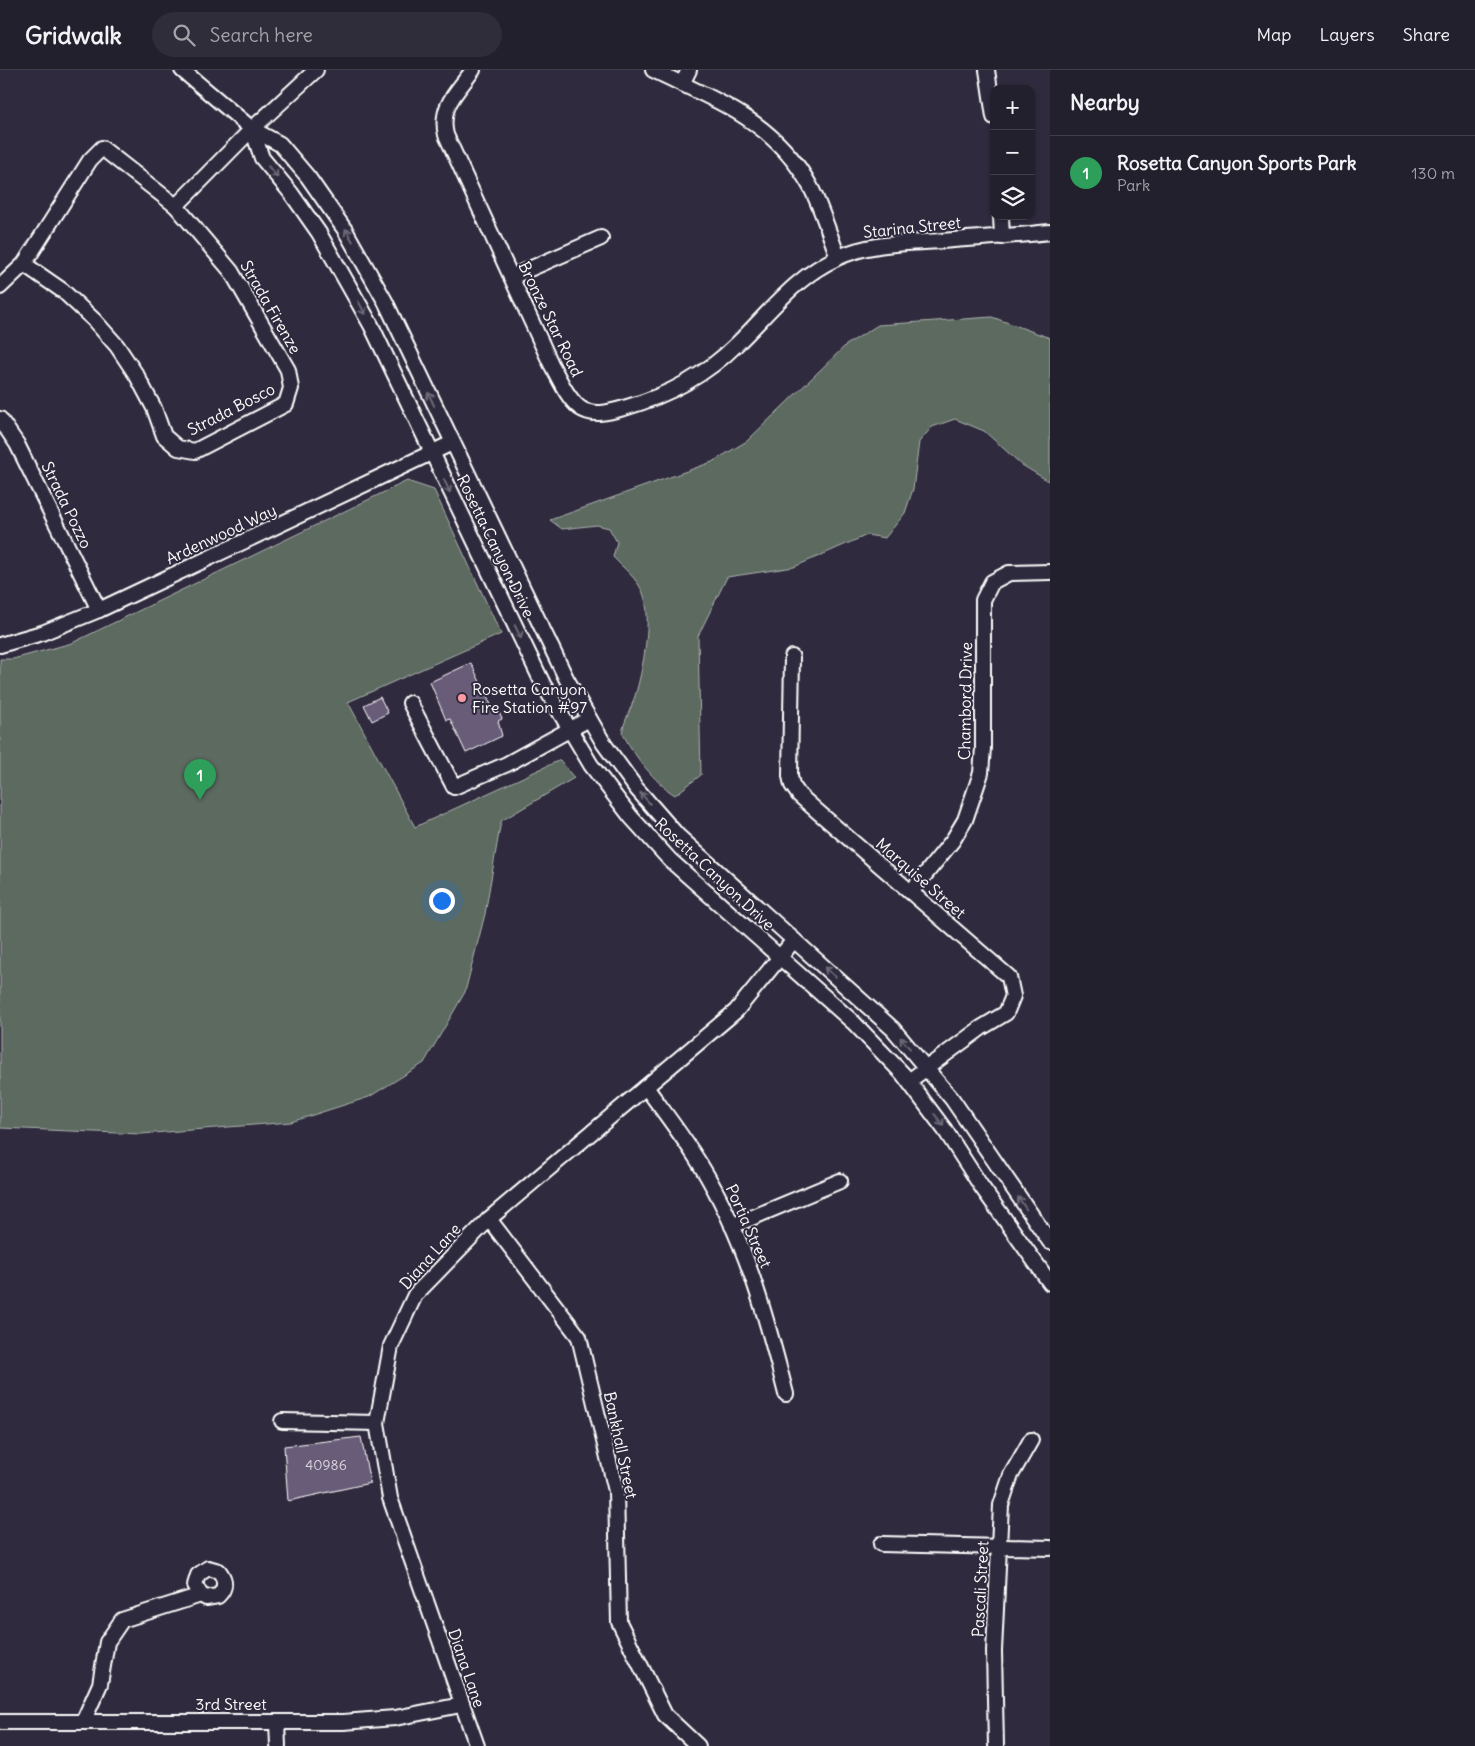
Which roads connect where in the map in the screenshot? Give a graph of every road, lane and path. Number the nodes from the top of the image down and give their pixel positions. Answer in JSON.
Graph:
{"nodes":[{"id":1,"x":182,"y":70,"type":"edge"},
{"id":2,"x":316,"y":70,"type":"edge"},
{"id":3,"x":473,"y":70,"type":"edge"},
{"id":4,"x":653,"y":70,"type":"edge"},
{"id":5,"x":689,"y":70,"type":"edge"},
{"id":6,"x":987,"y":70,"type":"edge"},
{"id":7,"x":682,"y":84,"type":"junction"},
{"id":8,"x":990,"y":90,"type":"edge"},
{"id":9,"x":252,"y":129,"type":"junction"},
{"id":10,"x":176,"y":206,"type":"junction"},
{"id":11,"x":1001,"y":220,"type":"edge"},
{"id":12,"x":1050,"y":232,"type":"edge"},
{"id":13,"x":1002,"y":237,"type":"junction"},
{"id":14,"x":601,"y":238,"type":"dead end"},
{"id":15,"x":838,"y":257,"type":"junction"},
{"id":16,"x":24,"y":264,"type":"junction"},
{"id":17,"x":511,"y":277,"type":"junction"},
{"id":18,"x":0,"y":287,"type":"edge"},
{"id":19,"x":291,"y":388,"type":"joint"},
{"id":20,"x":0,"y":419,"type":"edge"},
{"id":21,"x":452,"y":443,"type":"junction"},
{"id":22,"x":432,"y":453,"type":"junction"},
{"id":23,"x":1050,"y":572,"type":"edge"},
{"id":24,"x":99,"y":610,"type":"junction"},
{"id":25,"x":0,"y":645,"type":"edge"},
{"id":26,"x":792,"y":657,"type":"dead end"},
{"id":27,"x":410,"y":703,"type":"dead end"},
{"id":28,"x":589,"y":719,"type":"junction"},
{"id":29,"x":569,"y":731,"type":"junction"},
{"id":30,"x":911,"y":892,"type":"junction"},
{"id":31,"x":794,"y":940,"type":"junction"},
{"id":32,"x":778,"y":958,"type":"junction"},
{"id":33,"x":927,"y":1068,"type":"junction"},
{"id":34,"x":909,"y":1081,"type":"junction"},
{"id":35,"x":646,"y":1087,"type":"junction"},
{"id":36,"x":840,"y":1181,"type":"dead end"},
{"id":37,"x":489,"y":1219,"type":"junction"},
{"id":38,"x":732,"y":1226,"type":"junction"},
{"id":39,"x":1050,"y":1242,"type":"edge"},
{"id":40,"x":1050,"y":1282,"type":"edge"},
{"id":41,"x":786,"y":1394,"type":"dead end"},
{"id":42,"x":282,"y":1421,"type":"dead end"},
{"id":43,"x":377,"y":1423,"type":"junction"},
{"id":44,"x":1031,"y":1440,"type":"dead end"},
{"id":45,"x":881,"y":1544,"type":"dead end"},
{"id":46,"x":1000,"y":1546,"type":"junction"},
{"id":47,"x":1050,"y":1548,"type":"edge"},
{"id":48,"x":201,"y":1595,"type":"dead end"},
{"id":49,"x":461,"y":1705,"type":"junction"},
{"id":50,"x":0,"y":1722,"type":"edge"},
{"id":51,"x":83,"y":1722,"type":"junction"},
{"id":52,"x":278,"y":1722,"type":"junction"},
{"id":53,"x":278,"y":1746,"type":"edge"},
{"id":54,"x":476,"y":1746,"type":"edge"},
{"id":55,"x":698,"y":1746,"type":"edge"},
{"id":56,"x":996,"y":1746,"type":"edge"}],
"edges":[{"from":1,"to":9,"type":"street","name":"Rosetta Canyon Drive"},
{"from":2,"to":9,"type":"street"},
{"from":3,"to":17,"type":"street","name":"Bronze Star Road"},
{"from":4,"to":7,"type":"street"},
{"from":5,"to":7,"type":"street"},
{"from":6,"to":8,"type":"street"},
{"from":7,"to":15,"type":"street"},
{"from":9,"to":10,"type":"street"},
{"from":21,"to":9,"type":"street","name":"Rosetta Canyon Drive","one_way":true},
{"from":9,"to":22,"type":"street","name":"Rosetta Canyon Drive","one_way":true},
{"from":10,"to":16,"type":"street","name":"Strada Firenze"},
{"from":10,"to":19,"type":"street","name":"Strada Firenze"},
{"from":11,"to":13,"type":"street"},
{"from":12,"to":13,"type":"street","name":"Starina Street"},
{"from":13,"to":15,"type":"street","name":"Starina Street"},
{"from":14,"to":17,"type":"street"},
{"from":15,"to":17,"type":"street","name":"Bronze Star Road"},
{"from":16,"to":18,"type":"street"},
{"from":16,"to":19,"type":"street","name":"Strada Bosco"},
{"from":20,"to":24,"type":"street","name":"Strada Pozzo"},
{"from":21,"to":22,"type":"street","name":"Ardenwood Way"},
{"from":21,"to":28,"type":"street","name":"Rosetta Canyon Drive"},
{"from":22,"to":24,"type":"street","name":"Ardenwood Way"},
{"from":22,"to":29,"type":"street","name":"Rosetta Canyon Drive","one_way":true},
{"from":23,"to":30,"type":"street","name":"Chambord Drive"},
{"from":24,"to":25,"type":"street","name":"Ardenwood Way"},
{"from":26,"to":30,"type":"street","name":"Marquise Street"},
{"from":27,"to":29,"type":"street"},
{"from":28,"to":29,"type":"street"},
{"from":31,"to":28,"type":"street","name":"Rosetta Canyon Drive","one_way":true},
{"from":29,"to":32,"type":"street","name":"Rosetta Canyon Drive"},
{"from":30,"to":33,"type":"street","name":"Marquise Street"},
{"from":31,"to":32,"type":"street","name":"Diana Lane"},
{"from":33,"to":31,"type":"street","name":"Rosetta Canyon Drive","one_way":true},
{"from":32,"to":34,"type":"street","name":"Rosetta Canyon Drive"},
{"from":32,"to":35,"type":"street","name":"Diana Lane"},
{"from":33,"to":34,"type":"street","name":"Marquise Street"},
{"from":39,"to":33,"type":"street","name":"Rosetta Canyon Drive","one_way":true},
{"from":34,"to":40,"type":"street","name":"Rosetta Canyon Drive","one_way":true},
{"from":35,"to":37,"type":"street","name":"Diana Lane"},
{"from":35,"to":38,"type":"street","name":"Portia Street"},
{"from":36,"to":38,"type":"street"},
{"from":37,"to":43,"type":"street","name":"Diana Lane"},
{"from":37,"to":55,"type":"street","name":"Bankhall Street"},
{"from":38,"to":41,"type":"street","name":"Portia Street"},
{"from":42,"to":43,"type":"street"},
{"from":43,"to":49,"type":"street","name":"Diana Lane"},
{"from":44,"to":46,"type":"street","name":"Pascali Street"},
{"from":45,"to":46,"type":"street"},
{"from":46,"to":47,"type":"street"},
{"from":46,"to":56,"type":"street","name":"Pascali Street"},
{"from":48,"to":51,"type":"street"},
{"from":49,"to":52,"type":"street","name":"3rd Street"},
{"from":49,"to":54,"type":"street","name":"Diana Lane"},
{"from":50,"to":51,"type":"street","name":"3rd Street"},
{"from":51,"to":52,"type":"street","name":"3rd Street"},
{"from":52,"to":53,"type":"street"}]}
